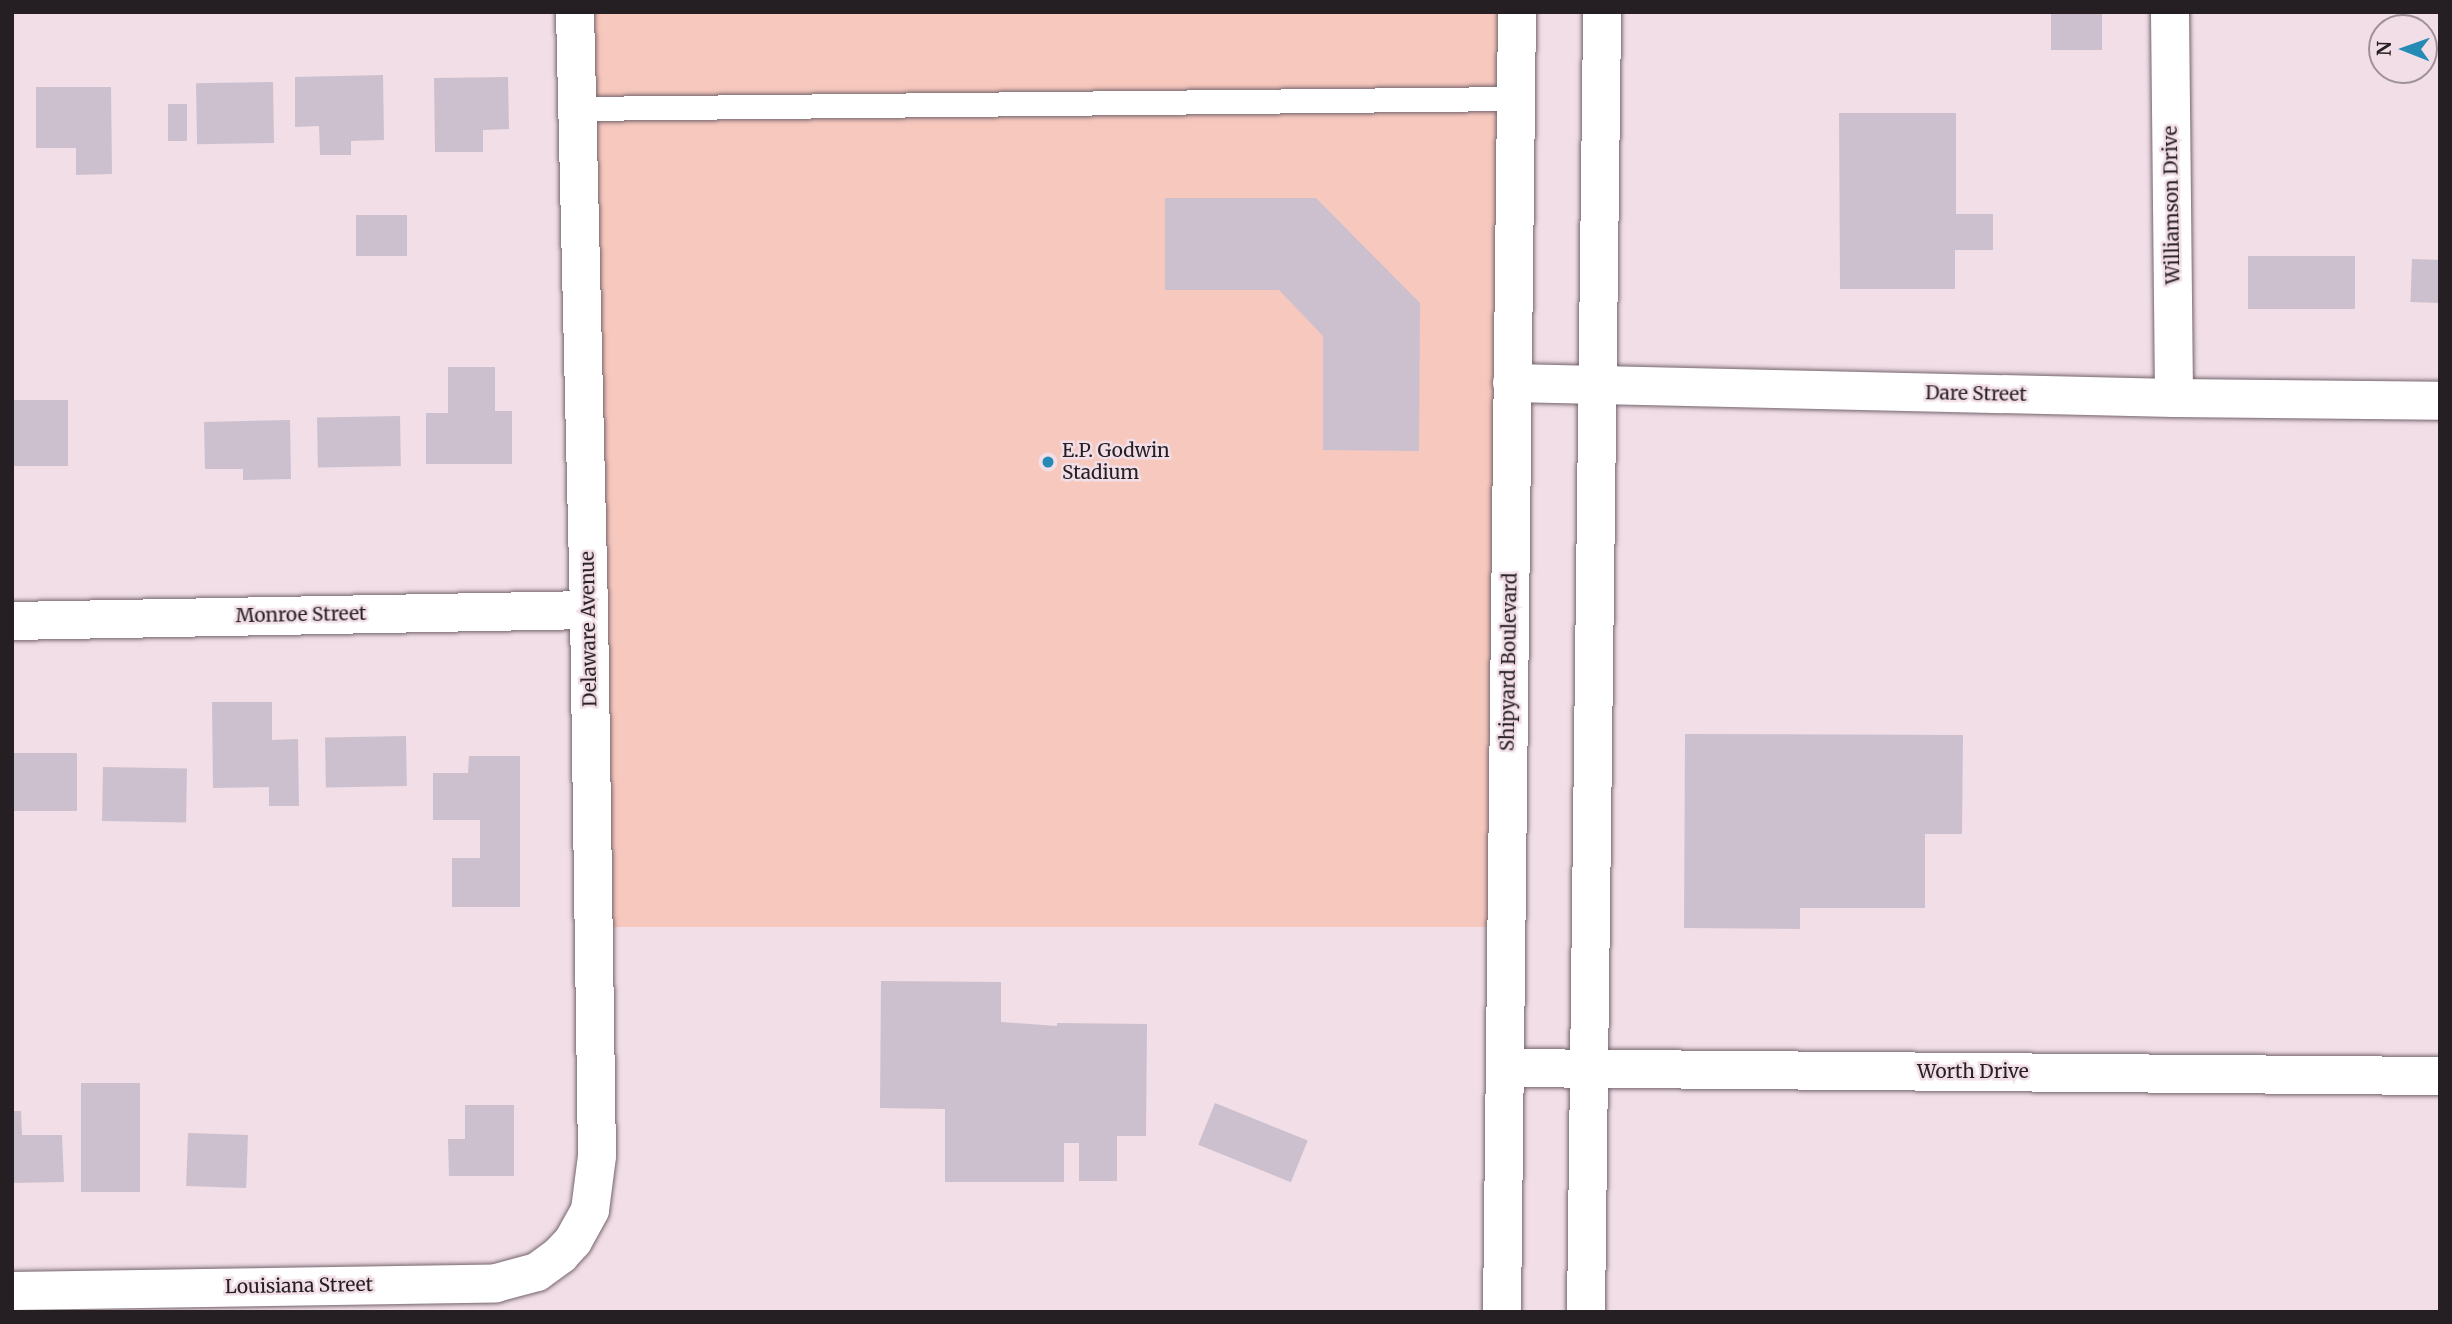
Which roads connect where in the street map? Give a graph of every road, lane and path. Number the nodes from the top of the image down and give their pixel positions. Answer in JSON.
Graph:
{"nodes":[{"id":1,"x":575,"y":12,"type":"edge"},
{"id":2,"x":1517,"y":12,"type":"edge"},
{"id":3,"x":1602,"y":12,"type":"edge"},
{"id":4,"x":2170,"y":12,"type":"edge"},
{"id":5,"x":1516,"y":99,"type":"junction"},
{"id":6,"x":577,"y":109,"type":"junction"},
{"id":7,"x":1512,"y":383,"type":"junction"},
{"id":8,"x":1598,"y":385,"type":"junction"},
{"id":9,"x":2174,"y":398,"type":"junction"},
{"id":10,"x":2440,"y":401,"type":"edge"},
{"id":11,"x":589,"y":610,"type":"junction"},
{"id":12,"x":12,"y":621,"type":"edge"},
{"id":13,"x":1505,"y":1069,"type":"junction"},
{"id":14,"x":1589,"y":1069,"type":"junction"},
{"id":15,"x":2440,"y":1076,"type":"edge"},
{"id":16,"x":573,"y":1241,"type":"joint"},
{"id":17,"x":12,"y":1291,"type":"edge"},
{"id":18,"x":1502,"y":1312,"type":"edge"},
{"id":19,"x":1586,"y":1312,"type":"edge"}],
"edges":[{"from":1,"to":6,"type":"street","name":"Delaware Avenue"},
{"from":2,"to":5,"type":"street","name":"Shipyard Boulevard"},
{"from":3,"to":8,"type":"street"},
{"from":4,"to":9,"type":"street","name":"Williamson Drive"},
{"from":5,"to":6,"type":"lane"},
{"from":5,"to":7,"type":"street","name":"Shipyard Boulevard"},
{"from":6,"to":11,"type":"street","name":"Delaware Avenue"},
{"from":7,"to":8,"type":"street","name":"Dare Street"},
{"from":7,"to":13,"type":"street","name":"Shipyard Boulevard"},
{"from":8,"to":9,"type":"street","name":"Dare Street"},
{"from":8,"to":14,"type":"street"},
{"from":9,"to":10,"type":"street","name":"Dare Street"},
{"from":11,"to":12,"type":"street","name":"Monroe Street"},
{"from":11,"to":16,"type":"street","name":"Delaware Avenue"},
{"from":13,"to":14,"type":"street","name":"Worth Drive"},
{"from":13,"to":18,"type":"street","name":"Shipyard Boulevard"},
{"from":14,"to":15,"type":"street","name":"Worth Drive"},
{"from":14,"to":19,"type":"street"},
{"from":16,"to":17,"type":"street","name":"Louisiana Street"}]}
